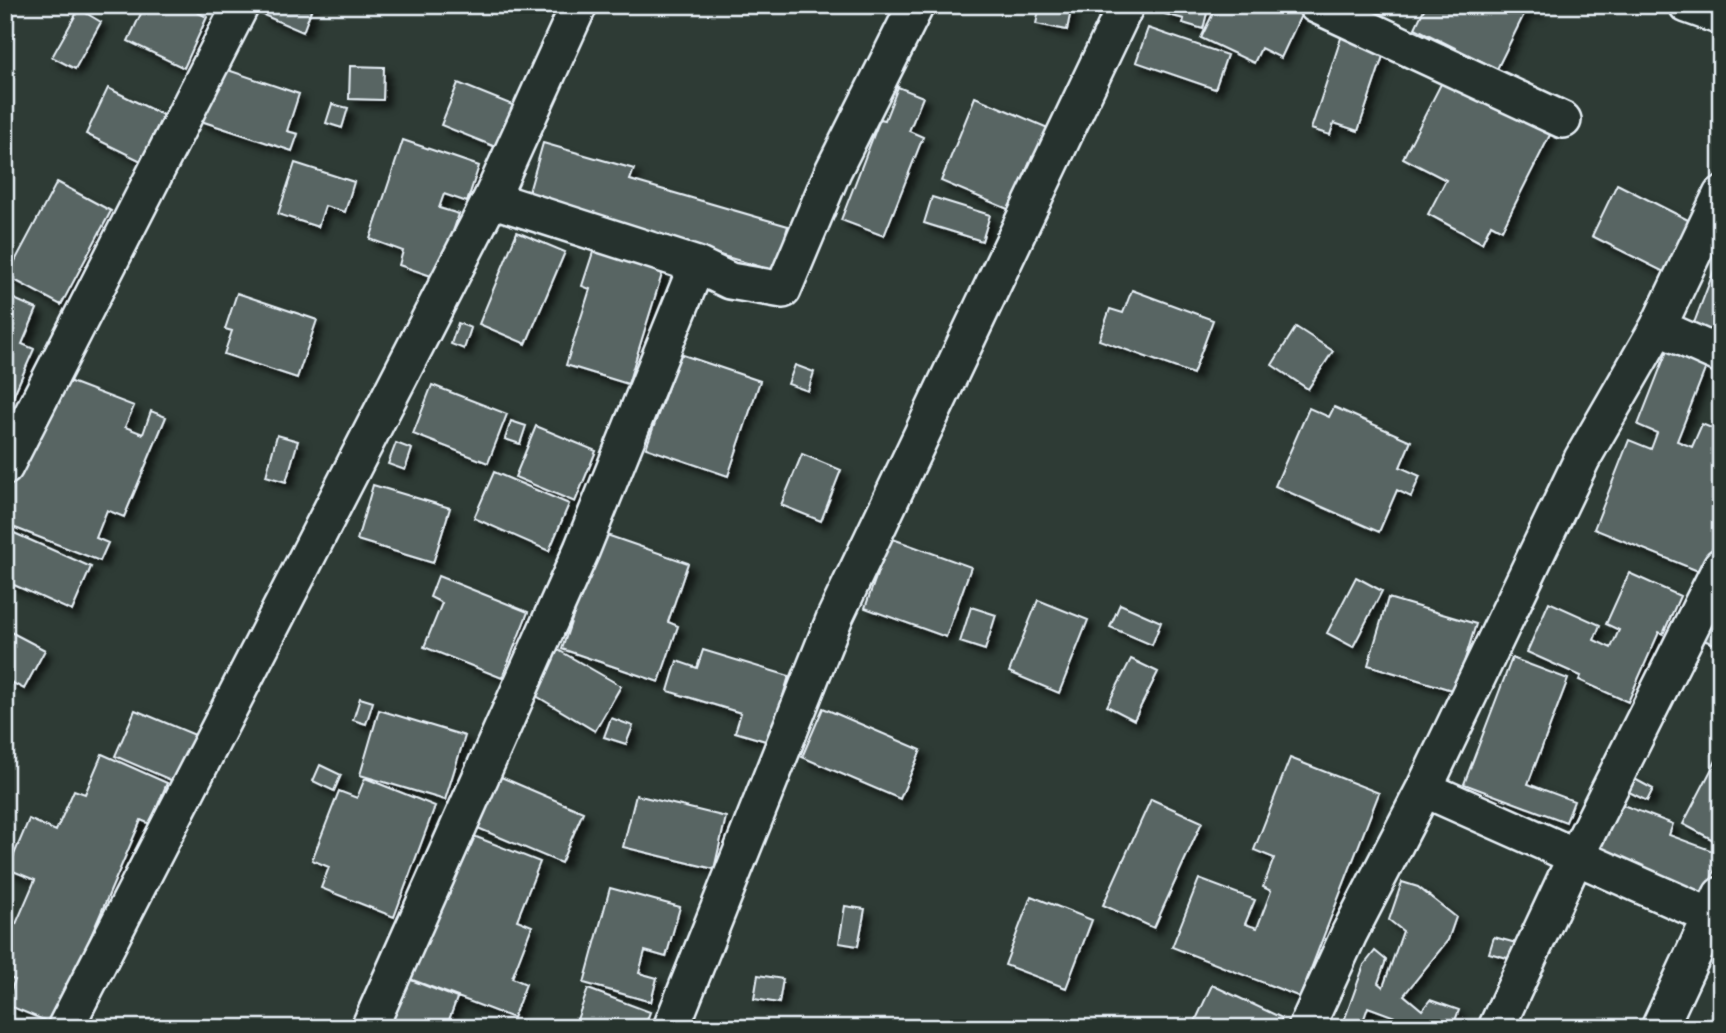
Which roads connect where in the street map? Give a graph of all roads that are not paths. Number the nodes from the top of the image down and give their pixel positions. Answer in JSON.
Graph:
{"nodes":[{"id":1,"x":240,"y":5,"type":"edge"},
{"id":2,"x":579,"y":5,"type":"edge"},
{"id":3,"x":916,"y":5,"type":"edge"},
{"id":4,"x":1126,"y":5,"type":"edge"},
{"id":5,"x":1316,"y":5,"type":"edge"},
{"id":6,"x":1687,"y":5,"type":"edge"},
{"id":7,"x":1721,"y":17,"type":"edge"},
{"id":8,"x":1563,"y":120,"type":"dead end"},
{"id":9,"x":491,"y":199,"type":"junction"},
{"id":10,"x":1719,"y":203,"type":"edge"},
{"id":11,"x":697,"y":265,"type":"junction"},
{"id":12,"x":1658,"y":327,"type":"junction"},
{"id":13,"x":1721,"y":355,"type":"edge"},
{"id":14,"x":5,"y":467,"type":"edge"},
{"id":15,"x":1721,"y":566,"type":"edge"},
{"id":16,"x":1424,"y":789,"type":"junction"},
{"id":17,"x":1575,"y":858,"type":"junction"},
{"id":18,"x":1717,"y":911,"type":"edge"},
{"id":19,"x":65,"y":1028,"type":"edge"},
{"id":20,"x":369,"y":1028,"type":"edge"},
{"id":21,"x":671,"y":1028,"type":"edge"},
{"id":22,"x":1306,"y":1028,"type":"edge"},
{"id":23,"x":1496,"y":1028,"type":"edge"},
{"id":24,"x":1660,"y":1028,"type":"edge"}],
"edges":[{"from":1,"to":14,"type":"street"},
{"from":2,"to":9,"type":"street"},
{"from":3,"to":11,"type":"street"},
{"from":4,"to":21,"type":"street"},
{"from":5,"to":8,"type":"street"},
{"from":6,"to":7,"type":"street"},
{"from":9,"to":11,"type":"street"},
{"from":9,"to":19,"type":"street"},
{"from":10,"to":12,"type":"street"},
{"from":11,"to":20,"type":"street"},
{"from":12,"to":13,"type":"street"},
{"from":12,"to":16,"type":"street"},
{"from":15,"to":17,"type":"street"},
{"from":16,"to":17,"type":"street"},
{"from":16,"to":22,"type":"street"},
{"from":17,"to":18,"type":"street"},
{"from":17,"to":23,"type":"street"},
{"from":18,"to":24,"type":"street"}]}
